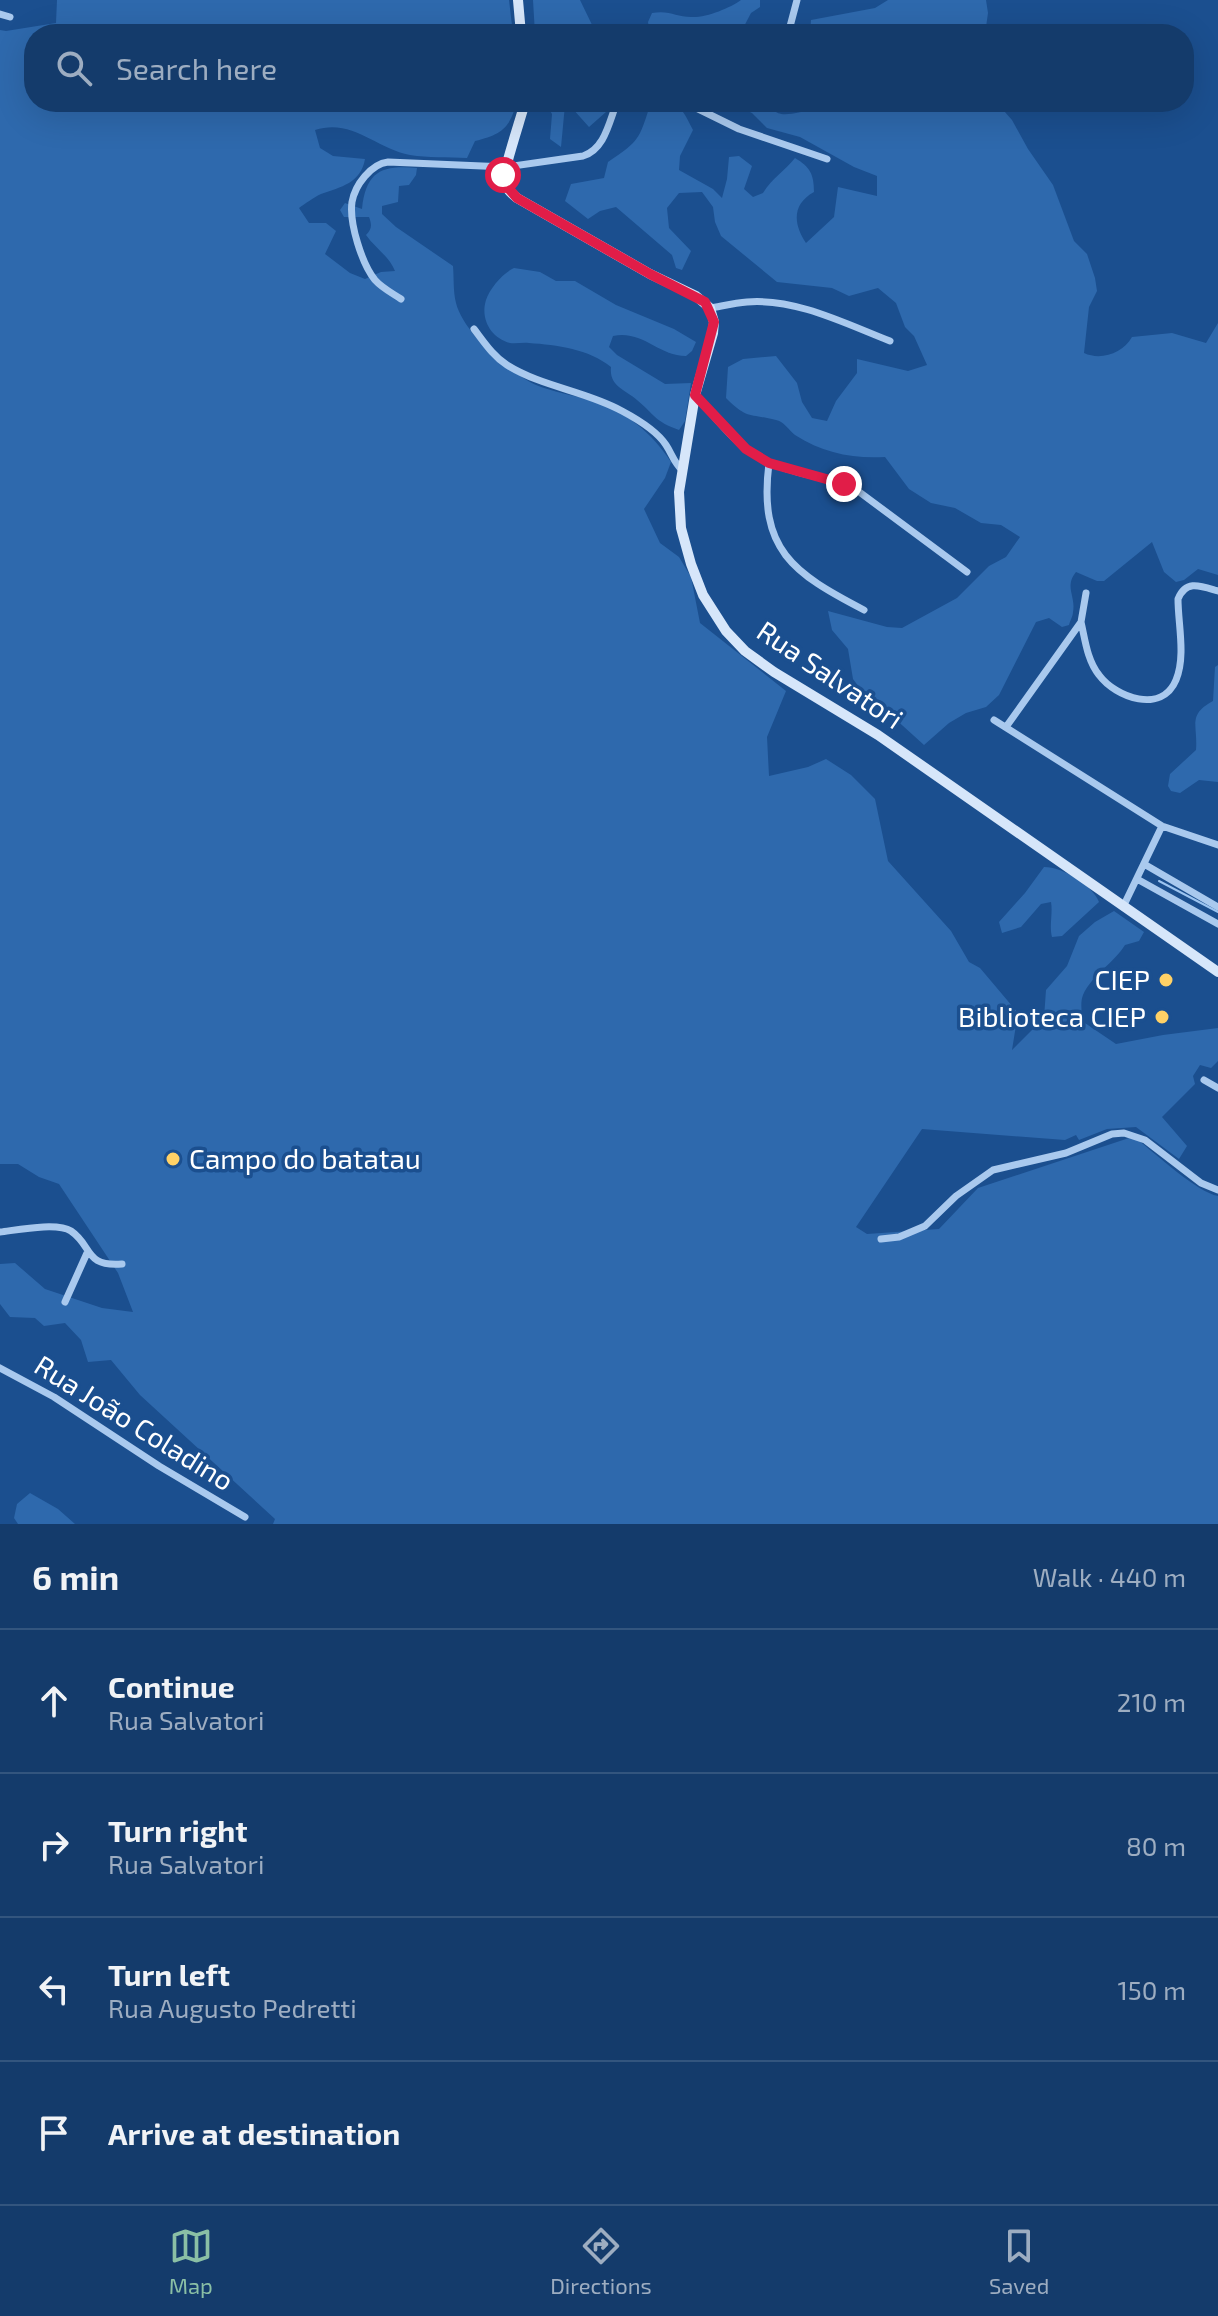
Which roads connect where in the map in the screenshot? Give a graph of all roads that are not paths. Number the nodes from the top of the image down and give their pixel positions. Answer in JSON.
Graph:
{"nodes":[{"id":1,"x":518,"y":0,"type":"edge"},
{"id":2,"x":797,"y":0,"type":"edge"},
{"id":3,"x":0,"y":14,"type":"edge"},
{"id":4,"x":10,"y":17,"type":"dead end"},
{"id":5,"x":520,"y":24,"type":"edge"},
{"id":6,"x":791,"y":24,"type":"edge"},
{"id":7,"x":522,"y":112,"type":"edge"},
{"id":8,"x":613,"y":112,"type":"edge"},
{"id":9,"x":704,"y":112,"type":"edge"},
{"id":10,"x":827,"y":159,"type":"dead end"},
{"id":11,"x":506,"y":167,"type":"junction"},
{"id":12,"x":401,"y":299,"type":"dead end"},
{"id":13,"x":710,"y":308,"type":"junction"},
{"id":14,"x":474,"y":329,"type":"dead end"},
{"id":15,"x":890,"y":341,"type":"dead end"},
{"id":16,"x":695,"y":395,"type":"junction"},
{"id":17,"x":769,"y":463,"type":"junction"},
{"id":18,"x":683,"y":471,"type":"junction"},
{"id":19,"x":967,"y":572,"type":"dead end"},
{"id":20,"x":1218,"y":591,"type":"edge"},
{"id":21,"x":1086,"y":593,"type":"dead end"},
{"id":22,"x":864,"y":610,"type":"dead end"},
{"id":23,"x":1081,"y":622,"type":"junction"},
{"id":24,"x":994,"y":720,"type":"dead end"},
{"id":25,"x":1006,"y":727,"type":"junction"},
{"id":26,"x":1162,"y":826,"type":"junction"},
{"id":27,"x":1218,"y":845,"type":"edge"},
{"id":28,"x":1144,"y":864,"type":"junction"},
{"id":29,"x":1137,"y":879,"type":"junction"},
{"id":30,"x":1123,"y":907,"type":"junction"},
{"id":31,"x":1218,"y":907,"type":"edge"},
{"id":32,"x":1218,"y":924,"type":"edge"},
{"id":33,"x":1218,"y":972,"type":"edge"},
{"id":34,"x":1204,"y":1080,"type":"dead end"},
{"id":35,"x":1218,"y":1088,"type":"edge"},
{"id":36,"x":1218,"y":1190,"type":"edge"},
{"id":37,"x":0,"y":1232,"type":"edge"},
{"id":38,"x":881,"y":1239,"type":"dead end"},
{"id":39,"x":87,"y":1253,"type":"junction"},
{"id":40,"x":122,"y":1264,"type":"dead end"},
{"id":41,"x":65,"y":1302,"type":"dead end"},
{"id":42,"x":0,"y":1368,"type":"edge"},
{"id":43,"x":245,"y":1517,"type":"dead end"}],
"edges":[{"from":1,"to":5,"type":"street"},
{"from":2,"to":6,"type":"street"},
{"from":3,"to":4,"type":"street"},
{"from":7,"to":11,"type":"street"},
{"from":8,"to":11,"type":"street"},
{"from":9,"to":10,"type":"street"},
{"from":11,"to":12,"type":"street"},
{"from":11,"to":13,"type":"street"},
{"from":13,"to":15,"type":"street"},
{"from":13,"to":16,"type":"street","name":"Rua Salvatori"},
{"from":14,"to":18,"type":"street"},
{"from":16,"to":17,"type":"street"},
{"from":16,"to":18,"type":"street","name":"Rua Salvatori"},
{"from":17,"to":19,"type":"street"},
{"from":17,"to":22,"type":"street"},
{"from":18,"to":30,"type":"street","name":"Rua Salvatori"},
{"from":20,"to":23,"type":"street"},
{"from":21,"to":23,"type":"street"},
{"from":23,"to":25,"type":"street"},
{"from":24,"to":25,"type":"street"},
{"from":25,"to":26,"type":"street"},
{"from":26,"to":27,"type":"street"},
{"from":26,"to":28,"type":"street"},
{"from":28,"to":29,"type":"street"},
{"from":28,"to":31,"type":"street"},
{"from":29,"to":30,"type":"street"},
{"from":29,"to":32,"type":"street"},
{"from":30,"to":33,"type":"street","name":"Rua Salvatori"},
{"from":34,"to":35,"type":"street"},
{"from":36,"to":38,"type":"street"},
{"from":37,"to":39,"type":"street"},
{"from":39,"to":40,"type":"street"},
{"from":39,"to":41,"type":"street"},
{"from":42,"to":43,"type":"street","name":"Rua João Coladino"}]}
